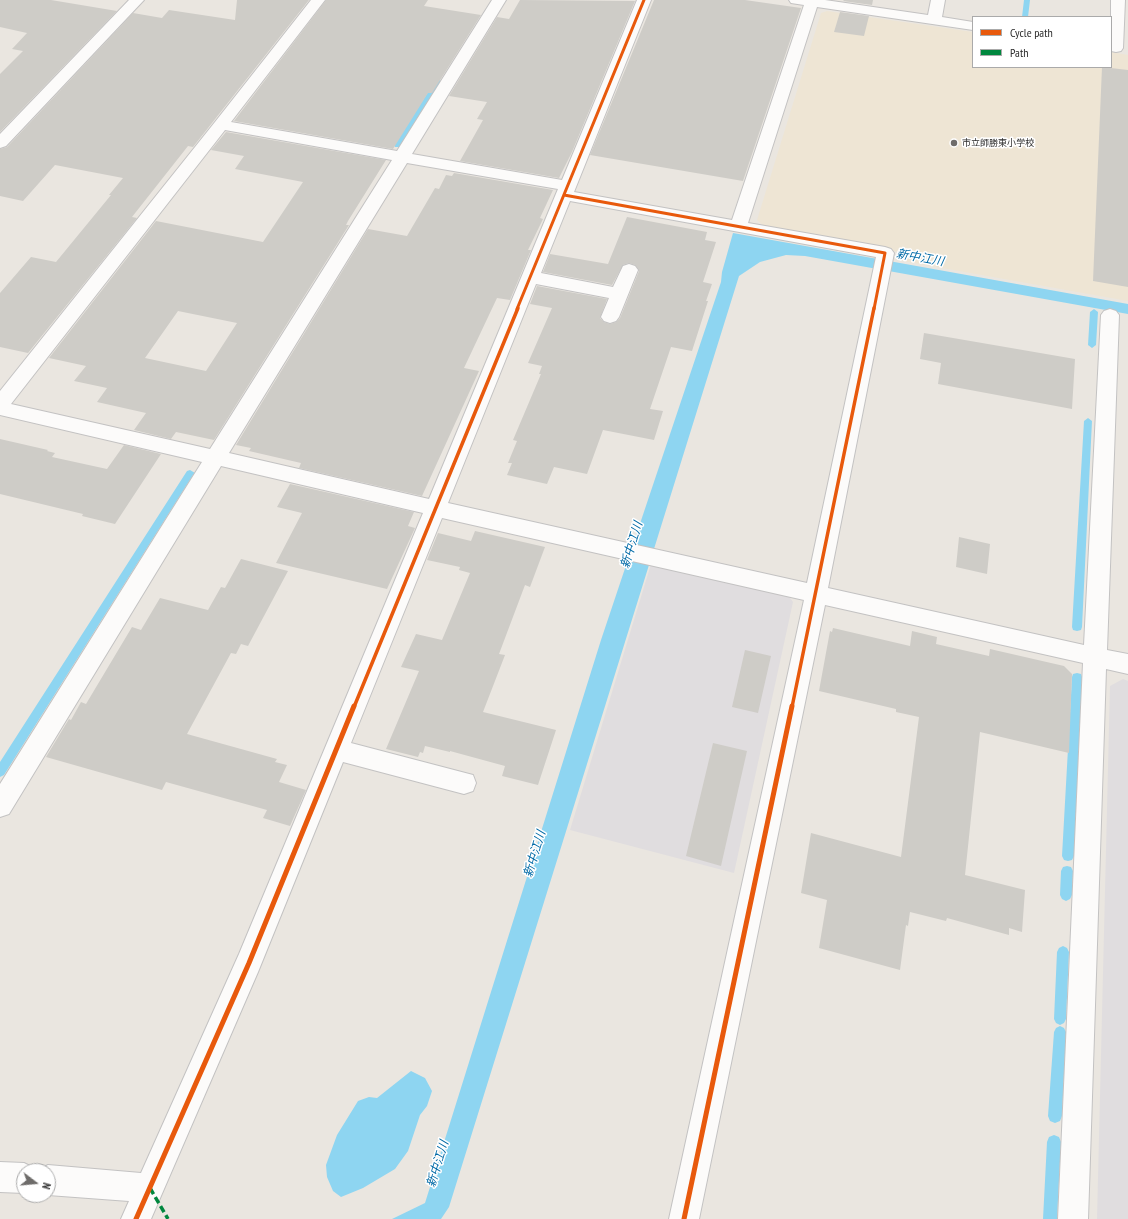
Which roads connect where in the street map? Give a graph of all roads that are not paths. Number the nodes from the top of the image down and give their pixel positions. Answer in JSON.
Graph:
{"nodes":[{"id":1,"x":137,"y":0,"type":"edge"},
{"id":2,"x":318,"y":0,"type":"edge"},
{"id":3,"x":499,"y":0,"type":"edge"},
{"id":4,"x":644,"y":0,"type":"edge"},
{"id":5,"x":796,"y":0,"type":"edge"},
{"id":6,"x":938,"y":0,"type":"edge"},
{"id":7,"x":1118,"y":0,"type":"edge"},
{"id":8,"x":818,"y":2,"type":"edge"},
{"id":9,"x":881,"y":6,"type":"edge"},
{"id":10,"x":934,"y":20,"type":"junction"},
{"id":11,"x":972,"y":26,"type":"edge"},
{"id":12,"x":1118,"y":48,"type":"edge"},
{"id":13,"x":221,"y":125,"type":"junction"},
{"id":14,"x":0,"y":143,"type":"edge"},
{"id":15,"x":401,"y":157,"type":"junction"},
{"id":16,"x":566,"y":190,"type":"junction"},
{"id":17,"x":739,"y":226,"type":"junction"},
{"id":18,"x":629,"y":270,"type":"dead end"},
{"id":19,"x":530,"y":277,"type":"junction"},
{"id":20,"x":619,"y":294,"type":"junction"},
{"id":21,"x":1110,"y":315,"type":"dead end"},
{"id":22,"x":610,"y":317,"type":"dead end"},
{"id":23,"x":0,"y":404,"type":"edge"},
{"id":24,"x":0,"y":408,"type":"edge"},
{"id":25,"x":216,"y":458,"type":"junction"},
{"id":26,"x":435,"y":508,"type":"junction"},
{"id":27,"x":816,"y":594,"type":"junction"},
{"id":28,"x":1095,"y":656,"type":"junction"},
{"id":29,"x":1128,"y":664,"type":"edge"},
{"id":30,"x":336,"y":750,"type":"junction"},
{"id":31,"x":464,"y":783,"type":"dead end"},
{"id":32,"x":0,"y":806,"type":"edge"},
{"id":33,"x":0,"y":1176,"type":"edge"},
{"id":34,"x":16,"y":1177,"type":"edge"},
{"id":35,"x":56,"y":1181,"type":"edge"},
{"id":36,"x":150,"y":1188,"type":"junction"},
{"id":37,"x":136,"y":1219,"type":"edge"},
{"id":38,"x":684,"y":1219,"type":"edge"},
{"id":39,"x":1073,"y":1219,"type":"edge"}],
"edges":[{"from":1,"to":14,"type":"street"},
{"from":2,"to":13,"type":"street"},
{"from":3,"to":15,"type":"street"},
{"from":4,"to":16,"type":"street"},
{"from":5,"to":8,"type":"street"},
{"from":6,"to":10,"type":"street"},
{"from":7,"to":12,"type":"street"},
{"from":8,"to":9,"type":"street"},
{"from":8,"to":17,"type":"street"},
{"from":9,"to":10,"type":"street"},
{"from":10,"to":11,"type":"street"},
{"from":13,"to":15,"type":"street"},
{"from":13,"to":23,"type":"street"},
{"from":15,"to":16,"type":"street"},
{"from":15,"to":25,"type":"street"},
{"from":16,"to":17,"type":"street"},
{"from":16,"to":19,"type":"street"},
{"from":17,"to":27,"type":"street"},
{"from":18,"to":20,"type":"street"},
{"from":19,"to":20,"type":"street"},
{"from":19,"to":26,"type":"street"},
{"from":20,"to":22,"type":"street"},
{"from":21,"to":28,"type":"street"},
{"from":24,"to":25,"type":"street"},
{"from":25,"to":26,"type":"street"},
{"from":25,"to":32,"type":"street"},
{"from":26,"to":27,"type":"street"},
{"from":26,"to":30,"type":"street"},
{"from":27,"to":28,"type":"street"},
{"from":27,"to":38,"type":"street"},
{"from":28,"to":29,"type":"street"},
{"from":28,"to":39,"type":"street"},
{"from":30,"to":31,"type":"street"},
{"from":30,"to":36,"type":"street"},
{"from":33,"to":34,"type":"street"},
{"from":35,"to":36,"type":"street"},
{"from":36,"to":37,"type":"street"}]}
